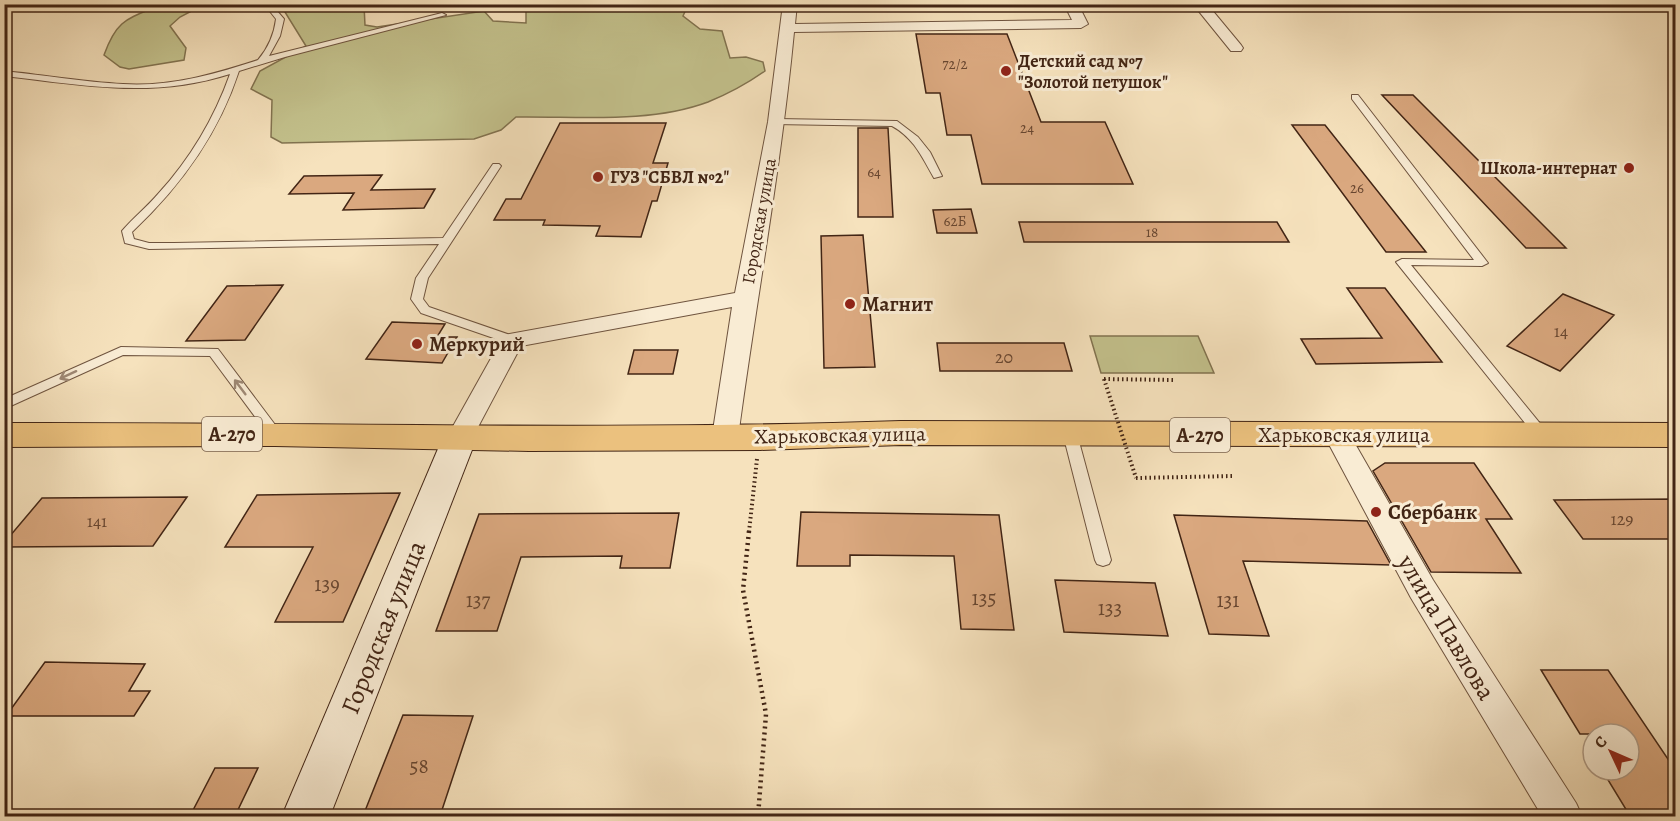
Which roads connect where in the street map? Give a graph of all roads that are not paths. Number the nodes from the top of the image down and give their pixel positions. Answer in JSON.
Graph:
{"nodes":[{"id":1,"x":267,"y":4,"type":"edge"},
{"id":2,"x":790,"y":4,"type":"edge"},
{"id":3,"x":1071,"y":4,"type":"edge"},
{"id":4,"x":1199,"y":4,"type":"edge"},
{"id":5,"x":442,"y":15,"type":"dead end"},
{"id":6,"x":786,"y":28,"type":"junction"},
{"id":7,"x":1236,"y":48,"type":"dead end"},
{"id":8,"x":261,"y":62,"type":"junction"},
{"id":9,"x":234,"y":70,"type":"junction"},
{"id":10,"x":4,"y":73,"type":"edge"},
{"id":11,"x":1355,"y":98,"type":"dead end"},
{"id":12,"x":777,"y":122,"type":"junction"},
{"id":13,"x":496,"y":166,"type":"dead end"},
{"id":14,"x":937,"y":176,"type":"dead end"},
{"id":15,"x":446,"y":241,"type":"junction"},
{"id":16,"x":745,"y":298,"type":"junction"},
{"id":17,"x":512,"y":340,"type":"junction"},
{"id":18,"x":4,"y":405,"type":"edge"},
{"id":19,"x":275,"y":434,"type":"junction"},
{"id":20,"x":1070,"y":434,"type":"junction"},
{"id":21,"x":4,"y":435,"type":"edge"},
{"id":22,"x":1338,"y":435,"type":"junction"},
{"id":23,"x":1542,"y":435,"type":"junction"},
{"id":24,"x":1676,"y":435,"type":"edge"},
{"id":25,"x":460,"y":437,"type":"junction"},
{"id":26,"x":725,"y":437,"type":"junction"},
{"id":27,"x":1103,"y":560,"type":"dead end"},
{"id":28,"x":306,"y":816,"type":"edge"},
{"id":29,"x":1563,"y":816,"type":"edge"}],
"edges":[{"from":1,"to":8,"type":"lane"},
{"from":2,"to":6,"type":"street","name":"Городская улица"},
{"from":3,"to":6,"type":"street"},
{"from":4,"to":7,"type":"street"},
{"from":5,"to":8,"type":"lane"},
{"from":6,"to":12,"type":"street","name":"Городская улица"},
{"from":8,"to":9,"type":"lane"},
{"from":9,"to":10,"type":"lane"},
{"from":9,"to":15,"type":"lane"},
{"from":11,"to":23,"type":"lane"},
{"from":12,"to":14,"type":"lane"},
{"from":12,"to":16,"type":"street","name":"Городская улица"},
{"from":13,"to":15,"type":"lane"},
{"from":15,"to":17,"type":"lane"},
{"from":16,"to":17,"type":"street"},
{"from":16,"to":26,"type":"street","name":"Городская улица"},
{"from":17,"to":25,"type":"street"},
{"from":19,"to":18,"type":"lane","one_way":true},
{"from":19,"to":21,"type":"highway","name":"Харьковская улица","number":"А-270"},
{"from":19,"to":25,"type":"highway","name":"Харьковская улица","number":"А-270"},
{"from":20,"to":22,"type":"highway","name":"Харьковская улица","number":"А-270"},
{"from":20,"to":26,"type":"highway","name":"Харьковская улица","number":"А-270"},
{"from":20,"to":27,"type":"lane"},
{"from":22,"to":23,"type":"highway","name":"Харьковская улица","number":"А-270"},
{"from":22,"to":29,"type":"street","name":"улица Павлова"},
{"from":23,"to":24,"type":"highway","name":"Харьковская улица","number":"А-270"},
{"from":25,"to":26,"type":"highway","name":"Харьковская улица","number":"А-270"},
{"from":25,"to":28,"type":"street","name":"Городская улица"}]}
